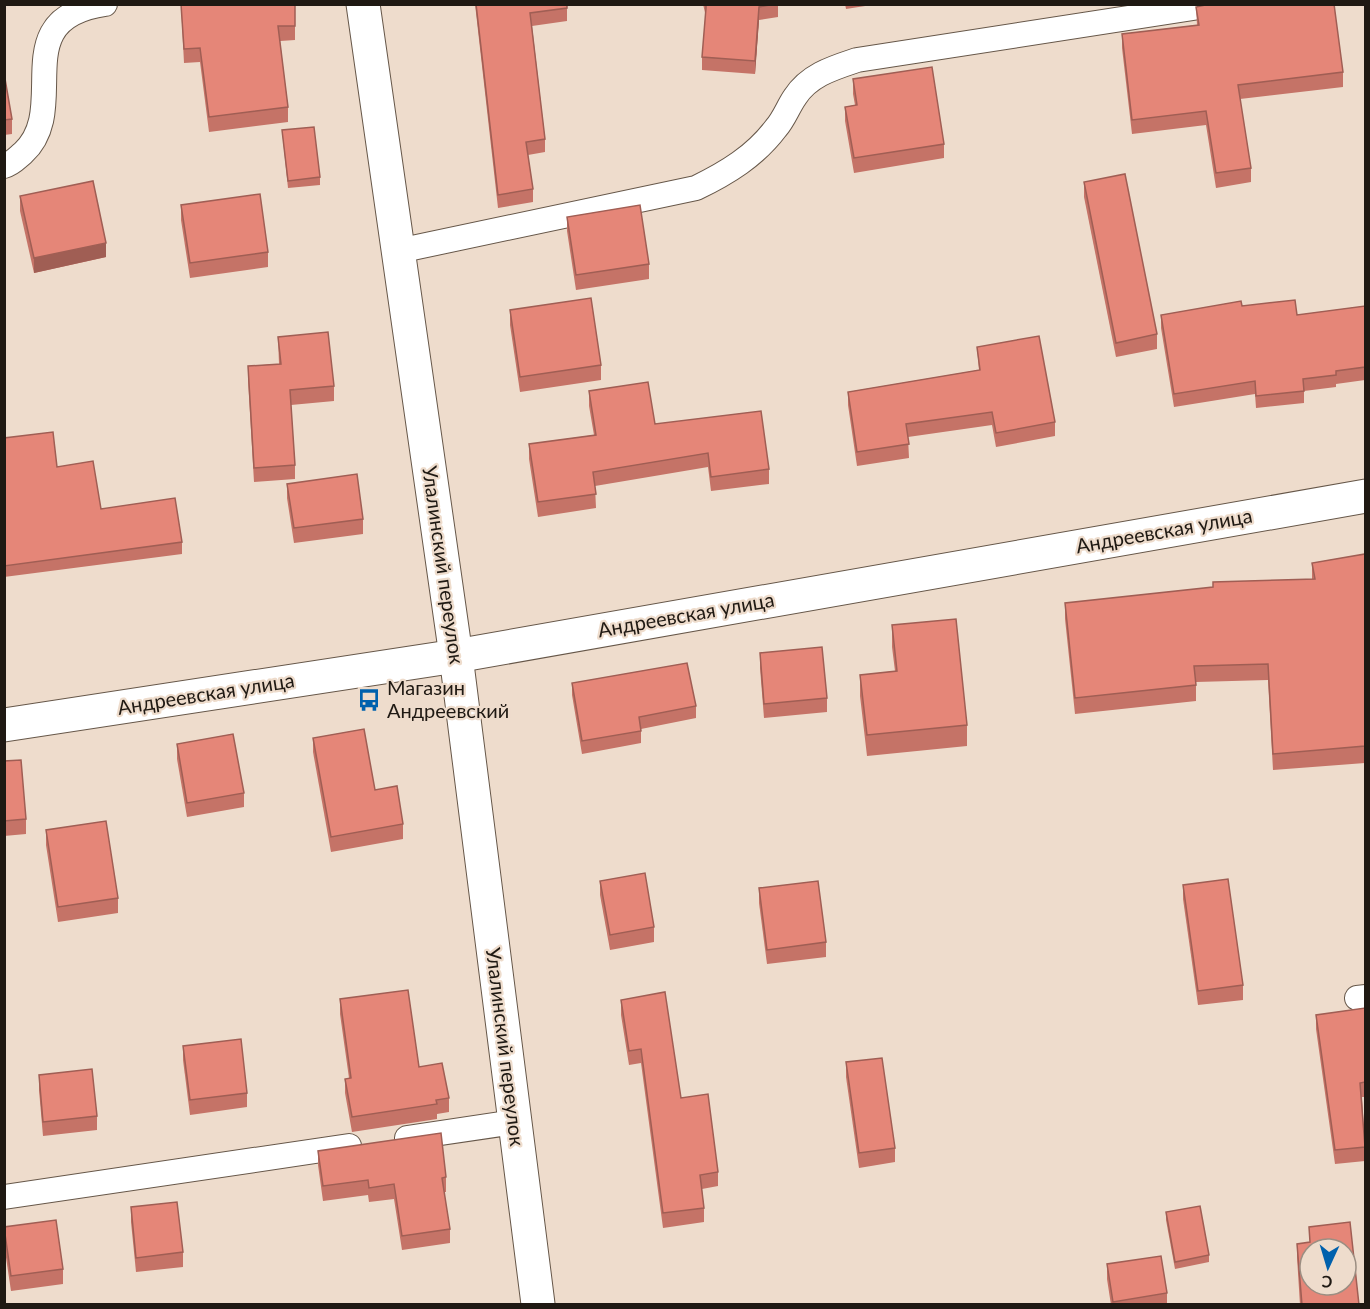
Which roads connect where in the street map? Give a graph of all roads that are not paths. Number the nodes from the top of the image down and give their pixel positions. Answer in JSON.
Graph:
{"nodes":[{"id":1,"x":105,"y":4,"type":"edge"},
{"id":2,"x":363,"y":4,"type":"edge"},
{"id":3,"x":1219,"y":4,"type":"edge"},
{"id":4,"x":4,"y":166,"type":"edge"},
{"id":5,"x":398,"y":251,"type":"junction"},
{"id":6,"x":1365,"y":496,"type":"edge"},
{"id":7,"x":456,"y":656,"type":"junction"},
{"id":8,"x":4,"y":725,"type":"edge"},
{"id":9,"x":515,"y":1122,"type":"junction"},
{"id":10,"x":4,"y":1197,"type":"edge"},
{"id":11,"x":538,"y":1305,"type":"edge"}],
"edges":[{"from":1,"to":4,"type":"lane"},
{"from":2,"to":5,"type":"street","name":"Улалинский переулок"},
{"from":3,"to":5,"type":"lane"},
{"from":5,"to":7,"type":"street","name":"Улалинский переулок"},
{"from":6,"to":7,"type":"street","name":"Андреевская улица"},
{"from":7,"to":8,"type":"street","name":"Андреевская улица"},
{"from":7,"to":9,"type":"street","name":"Улалинский переулок"},
{"from":9,"to":10,"type":"lane"},
{"from":9,"to":11,"type":"street","name":"Улалинский переулок"}]}
